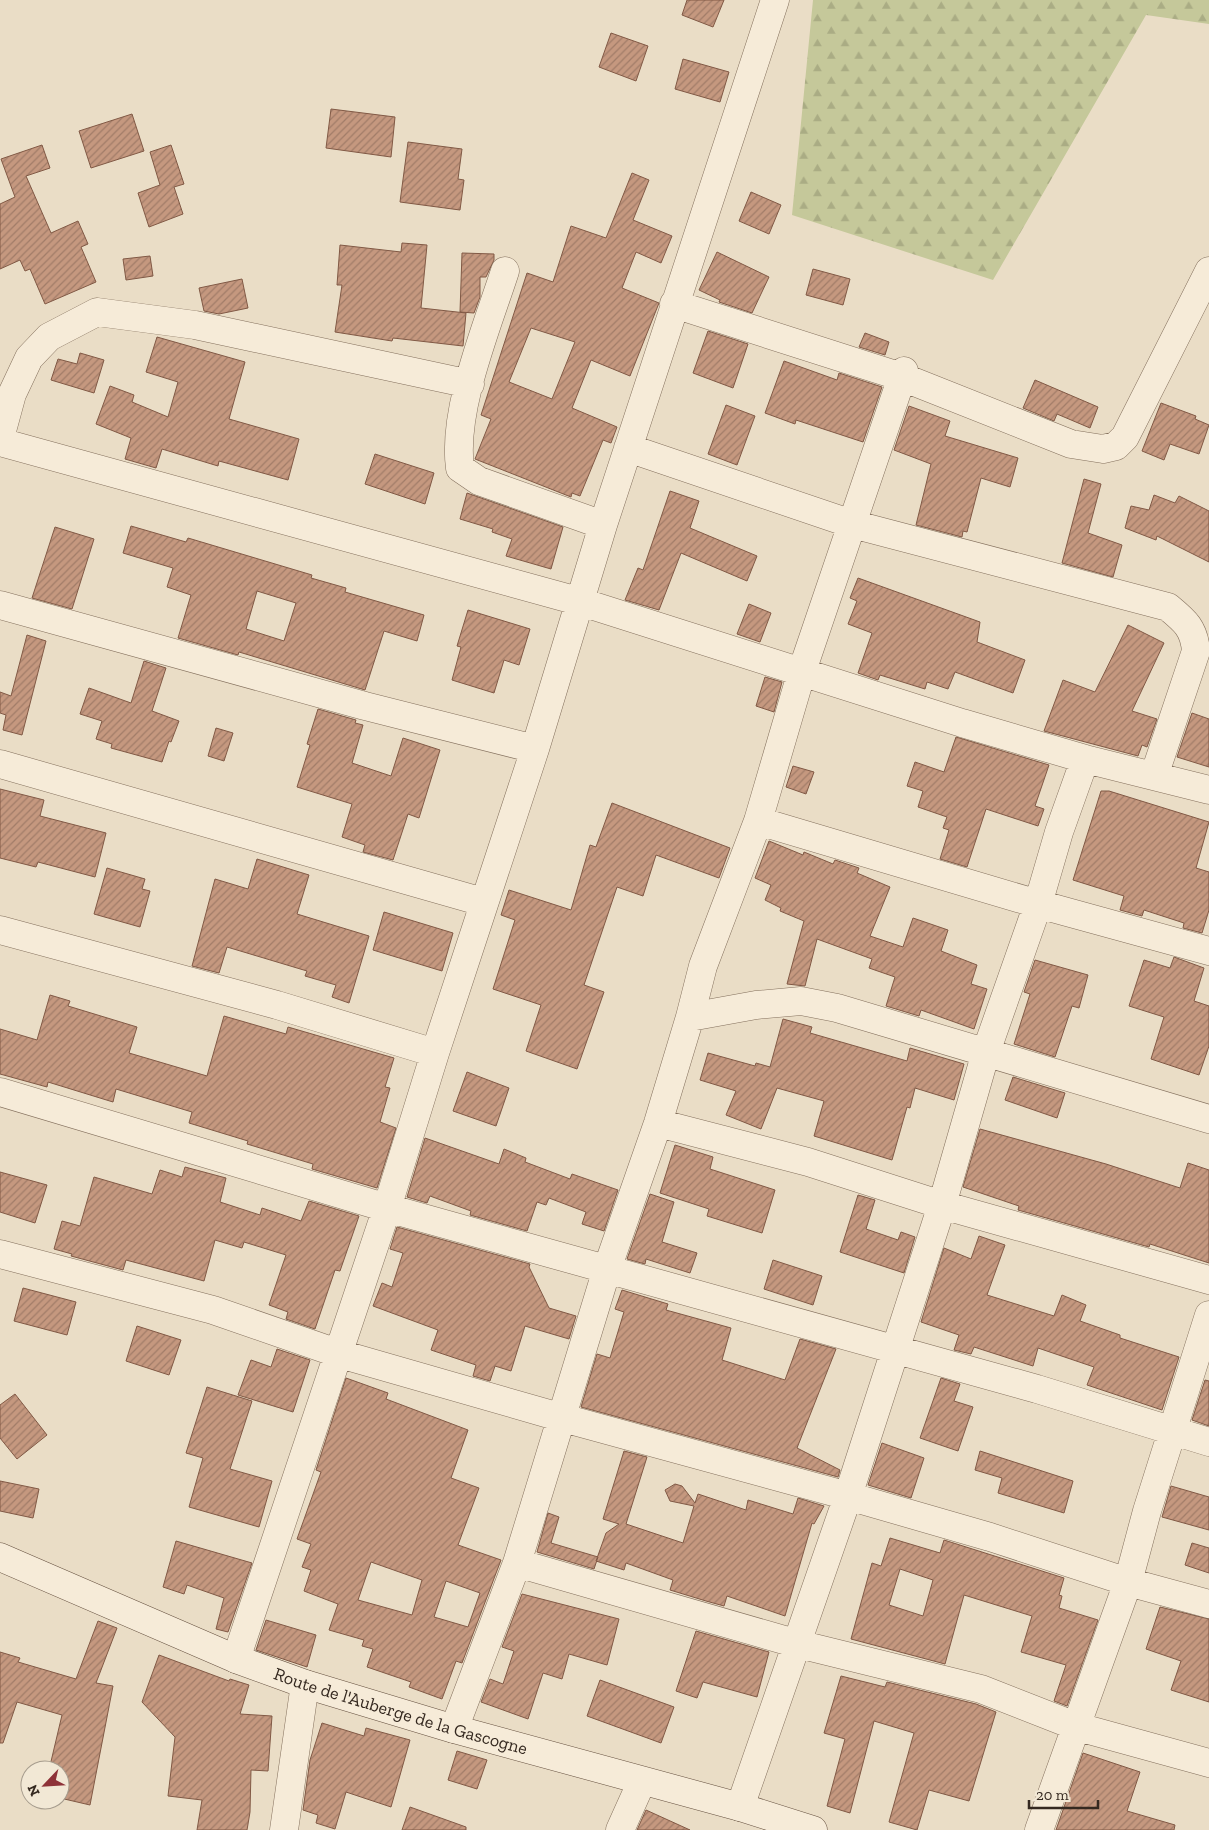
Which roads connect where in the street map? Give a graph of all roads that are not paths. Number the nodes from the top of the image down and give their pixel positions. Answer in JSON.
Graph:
{"nodes":[{"id":1,"x":775,"y":0,"type":"edge"},
{"id":2,"x":505,"y":271,"type":"dead end"},
{"id":3,"x":1209,"y":271,"type":"edge"},
{"id":4,"x":674,"y":304,"type":"junction"},
{"id":5,"x":903,"y":374,"type":"junction"},
{"id":6,"x":470,"y":384,"type":"junction"},
{"id":7,"x":0,"y":440,"type":"edge"},
{"id":8,"x":628,"y":448,"type":"junction"},
{"id":9,"x":852,"y":524,"type":"junction"},
{"id":10,"x":603,"y":525,"type":"junction"},
{"id":11,"x":578,"y":601,"type":"junction"},
{"id":12,"x":0,"y":605,"type":"edge"},
{"id":13,"x":802,"y":671,"type":"junction"},
{"id":14,"x":535,"y":749,"type":"junction"},
{"id":15,"x":1085,"y":759,"type":"junction"},
{"id":16,"x":0,"y":764,"type":"edge"},
{"id":17,"x":1154,"y":776,"type":"junction"},
{"id":18,"x":1209,"y":790,"type":"edge"},
{"id":19,"x":758,"y":821,"type":"junction"},
{"id":20,"x":483,"y":902,"type":"junction"},
{"id":21,"x":1038,"y":904,"type":"junction"},
{"id":22,"x":0,"y":930,"type":"edge"},
{"id":23,"x":1209,"y":951,"type":"edge"},
{"id":24,"x":690,"y":1018,"type":"junction"},
{"id":25,"x":986,"y":1052,"type":"junction"},
{"id":26,"x":435,"y":1053,"type":"junction"},
{"id":27,"x":0,"y":1092,"type":"edge"},
{"id":28,"x":1209,"y":1119,"type":"edge"},
{"id":29,"x":658,"y":1123,"type":"junction"},
{"id":30,"x":942,"y":1205,"type":"junction"},
{"id":31,"x":387,"y":1208,"type":"junction"},
{"id":32,"x":0,"y":1254,"type":"edge"},
{"id":33,"x":607,"y":1269,"type":"junction"},
{"id":34,"x":1209,"y":1280,"type":"edge"},
{"id":35,"x":1209,"y":1315,"type":"edge"},
{"id":36,"x":896,"y":1350,"type":"junction"},
{"id":37,"x":340,"y":1354,"type":"junction"},
{"id":38,"x":563,"y":1418,"type":"junction"},
{"id":39,"x":1172,"y":1431,"type":"junction"},
{"id":40,"x":1209,"y":1442,"type":"edge"},
{"id":41,"x":848,"y":1496,"type":"junction"},
{"id":42,"x":0,"y":1557,"type":"edge"},
{"id":43,"x":517,"y":1563,"type":"junction"},
{"id":44,"x":1128,"y":1582,"type":"junction"},
{"id":45,"x":1209,"y":1604,"type":"edge"},
{"id":46,"x":798,"y":1644,"type":"junction"},
{"id":47,"x":236,"y":1659,"type":"junction"},
{"id":48,"x":305,"y":1684,"type":"junction"},
{"id":49,"x":1078,"y":1727,"type":"junction"},
{"id":50,"x":454,"y":1729,"type":"junction"},
{"id":51,"x":1209,"y":1764,"type":"edge"},
{"id":52,"x":642,"y":1781,"type":"junction"},
{"id":53,"x":740,"y":1807,"type":"junction"},
{"id":54,"x":284,"y":1830,"type":"edge"},
{"id":55,"x":620,"y":1830,"type":"edge"},
{"id":56,"x":813,"y":1830,"type":"edge"},
{"id":57,"x":1040,"y":1830,"type":"edge"}],
"edges":[{"from":1,"to":4,"type":"street"},
{"from":2,"to":6,"type":"street"},
{"from":3,"to":5,"type":"street"},
{"from":4,"to":5,"type":"street"},
{"from":4,"to":8,"type":"street"},
{"from":5,"to":9,"type":"street"},
{"from":6,"to":7,"type":"street"},
{"from":6,"to":10,"type":"street"},
{"from":7,"to":11,"type":"street"},
{"from":8,"to":9,"type":"street"},
{"from":8,"to":10,"type":"street"},
{"from":9,"to":13,"type":"street"},
{"from":9,"to":17,"type":"street"},
{"from":10,"to":11,"type":"street"},
{"from":11,"to":13,"type":"street"},
{"from":11,"to":14,"type":"street"},
{"from":12,"to":14,"type":"street"},
{"from":13,"to":15,"type":"street"},
{"from":13,"to":19,"type":"street"},
{"from":14,"to":20,"type":"street"},
{"from":15,"to":17,"type":"street"},
{"from":15,"to":21,"type":"street"},
{"from":16,"to":20,"type":"street"},
{"from":17,"to":18,"type":"street"},
{"from":19,"to":21,"type":"street"},
{"from":19,"to":24,"type":"street"},
{"from":20,"to":26,"type":"street"},
{"from":21,"to":23,"type":"street"},
{"from":21,"to":25,"type":"street"},
{"from":22,"to":26,"type":"street"},
{"from":24,"to":25,"type":"street"},
{"from":24,"to":29,"type":"street"},
{"from":25,"to":28,"type":"street"},
{"from":25,"to":30,"type":"street"},
{"from":26,"to":31,"type":"street"},
{"from":27,"to":31,"type":"street"},
{"from":29,"to":30,"type":"street"},
{"from":29,"to":33,"type":"street"},
{"from":30,"to":34,"type":"street"},
{"from":30,"to":36,"type":"street"},
{"from":31,"to":33,"type":"street"},
{"from":31,"to":37,"type":"street"},
{"from":32,"to":37,"type":"street"},
{"from":33,"to":36,"type":"street"},
{"from":33,"to":38,"type":"street"},
{"from":35,"to":39,"type":"street"},
{"from":36,"to":39,"type":"street"},
{"from":36,"to":41,"type":"street"},
{"from":37,"to":38,"type":"street"},
{"from":37,"to":47,"type":"street"},
{"from":38,"to":41,"type":"street"},
{"from":38,"to":43,"type":"street"},
{"from":39,"to":40,"type":"street"},
{"from":39,"to":44,"type":"street"},
{"from":41,"to":44,"type":"street"},
{"from":41,"to":46,"type":"street"},
{"from":42,"to":47,"type":"street","name":"Route de l'Auberge de la Gascogne"},
{"from":43,"to":46,"type":"street"},
{"from":43,"to":50,"type":"street"},
{"from":44,"to":45,"type":"street"},
{"from":44,"to":49,"type":"street"},
{"from":46,"to":49,"type":"street"},
{"from":46,"to":53,"type":"street"},
{"from":47,"to":48,"type":"street","name":"Route de l'Auberge de la Gascogne"},
{"from":48,"to":50,"type":"street","name":"Route de l'Auberge de la Gascogne"},
{"from":48,"to":54,"type":"street"},
{"from":49,"to":51,"type":"street"},
{"from":49,"to":57,"type":"street"},
{"from":50,"to":52,"type":"street","name":"Route de l'Auberge de la Gascogne"},
{"from":52,"to":53,"type":"street","name":"Route de l'Auberge de la Gascogne"},
{"from":52,"to":55,"type":"street"},
{"from":53,"to":56,"type":"street","name":"Route de l'Auberge de la Gascogne"}]}
